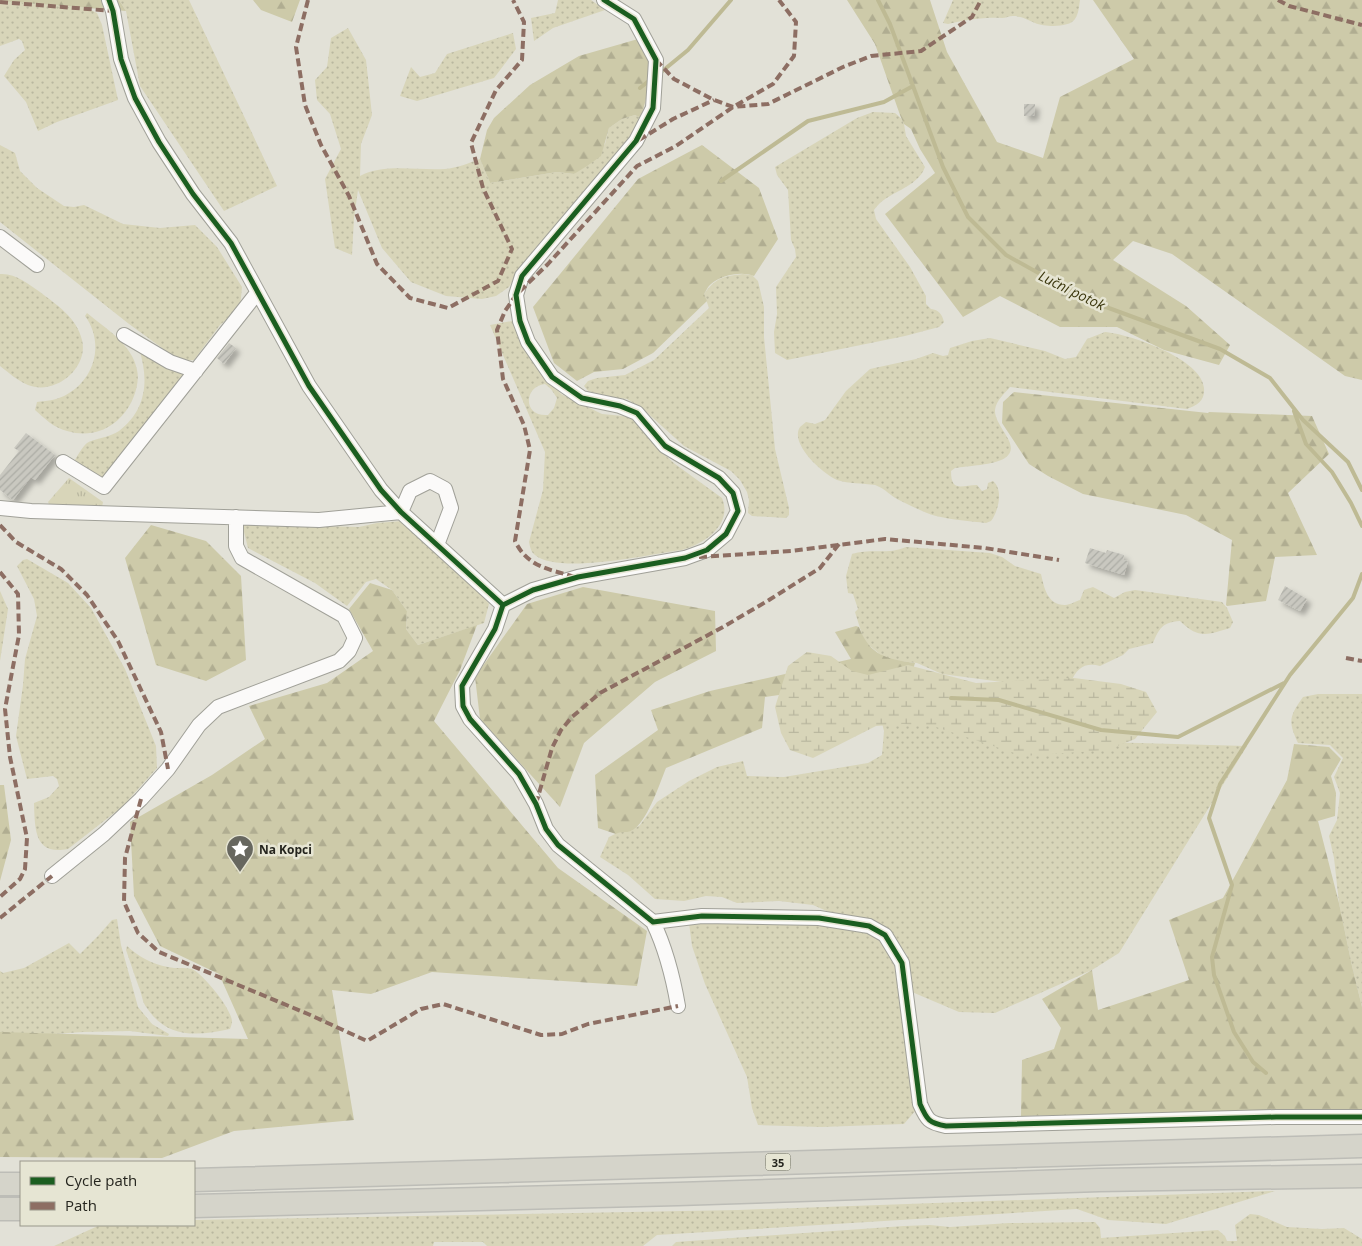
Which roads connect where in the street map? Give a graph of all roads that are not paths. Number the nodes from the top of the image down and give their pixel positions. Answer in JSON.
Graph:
{"nodes":[{"id":1,"x":109,"y":0,"type":"edge"},
{"id":2,"x":604,"y":0,"type":"edge"},
{"id":3,"x":0,"y":237,"type":"edge"},
{"id":4,"x":37,"y":265,"type":"dead end"},
{"id":5,"x":257,"y":293,"type":"junction"},
{"id":6,"x":124,"y":335,"type":"dead end"},
{"id":7,"x":196,"y":371,"type":"junction"},
{"id":8,"x":63,"y":462,"type":"dead end"},
{"id":9,"x":0,"y":508,"type":"edge"},
{"id":10,"x":401,"y":512,"type":"junction"},
{"id":11,"x":236,"y":518,"type":"junction"},
{"id":12,"x":437,"y":545,"type":"junction"},
{"id":13,"x":503,"y":605,"type":"junction"},
{"id":14,"x":52,"y":876,"type":"dead end"},
{"id":15,"x":653,"y":922,"type":"junction"},
{"id":16,"x":678,"y":1006,"type":"dead end"},
{"id":17,"x":1362,"y":1117,"type":"edge"},
{"id":18,"x":1362,"y":1146,"type":"edge"},
{"id":19,"x":1362,"y":1176,"type":"edge"},
{"id":20,"x":195,"y":1180,"type":"edge"},
{"id":21,"x":0,"y":1184,"type":"edge"},
{"id":22,"x":20,"y":1184,"type":"edge"},
{"id":23,"x":195,"y":1206,"type":"edge"},
{"id":24,"x":0,"y":1209,"type":"edge"},
{"id":25,"x":20,"y":1209,"type":"edge"}],
"edges":[{"from":1,"to":5,"type":"street"},
{"from":2,"to":13,"type":"street"},
{"from":3,"to":4,"type":"street"},
{"from":5,"to":7,"type":"street"},
{"from":5,"to":10,"type":"street"},
{"from":6,"to":7,"type":"street"},
{"from":7,"to":8,"type":"street"},
{"from":9,"to":11,"type":"street"},
{"from":10,"to":11,"type":"street"},
{"from":10,"to":12,"type":"street"},
{"from":10,"to":12,"type":"street"},
{"from":11,"to":14,"type":"street"},
{"from":12,"to":13,"type":"street"},
{"from":13,"to":15,"type":"street"},
{"from":15,"to":16,"type":"street"},
{"from":15,"to":17,"type":"street"},
{"from":18,"to":20,"type":"highway","number":"35"},
{"from":19,"to":23,"type":"highway"},
{"from":21,"to":22,"type":"highway"},
{"from":24,"to":25,"type":"highway"}]}
